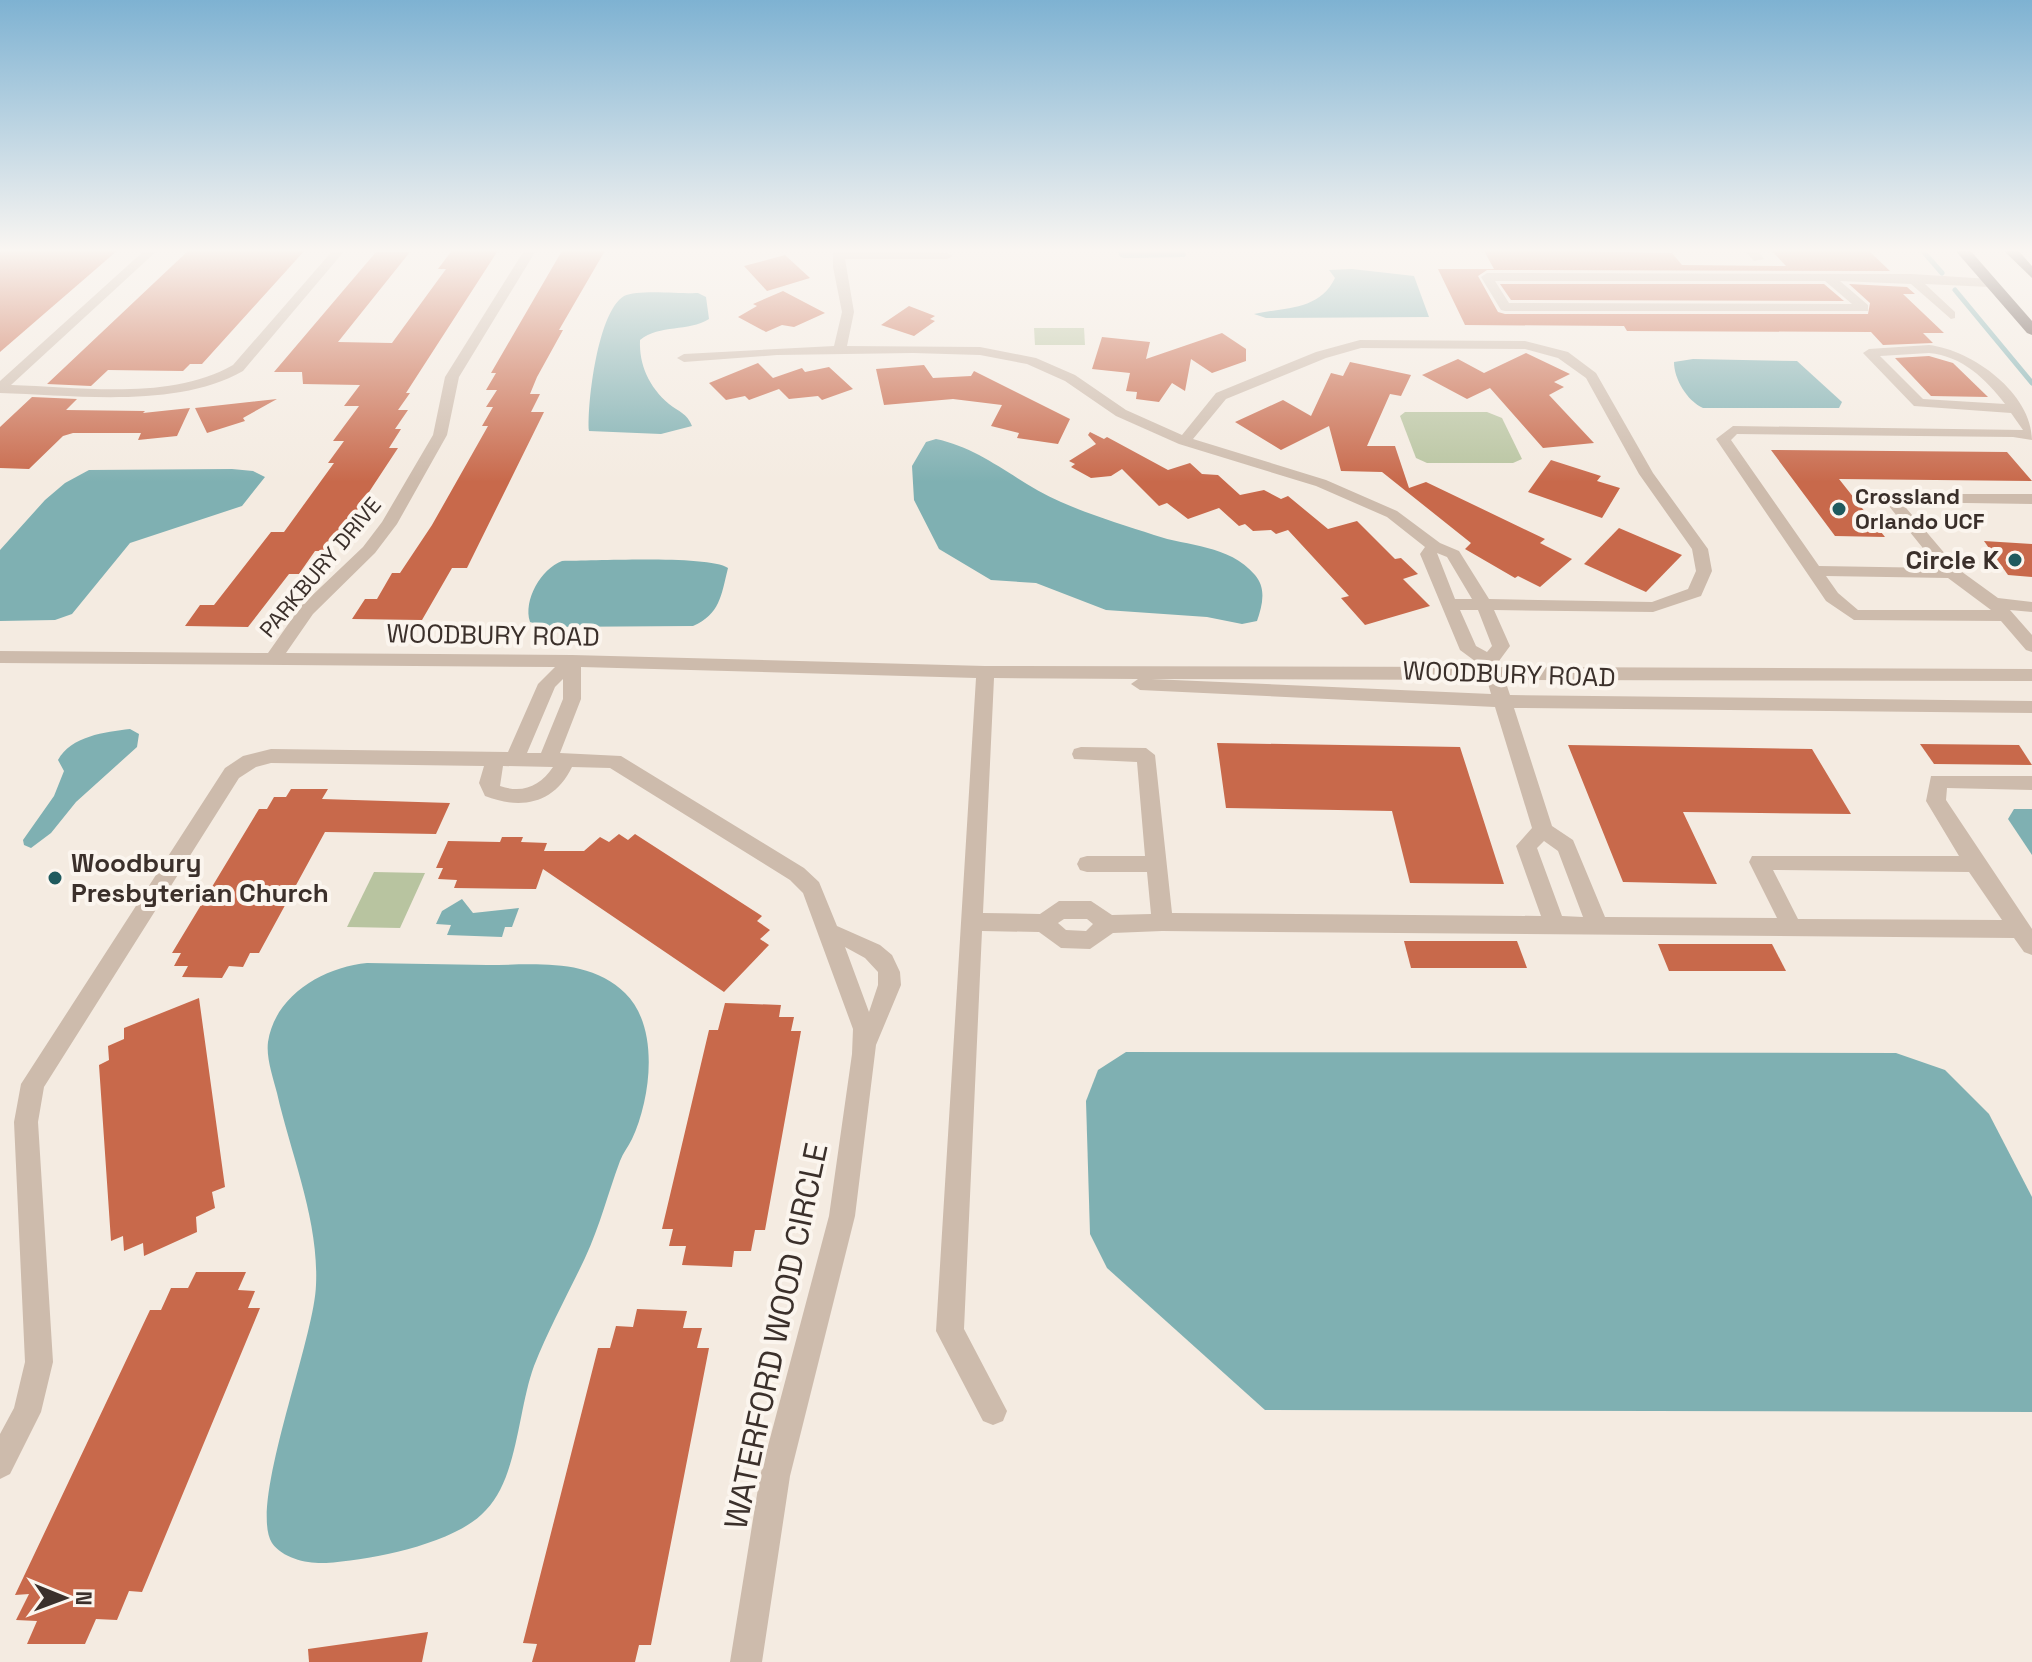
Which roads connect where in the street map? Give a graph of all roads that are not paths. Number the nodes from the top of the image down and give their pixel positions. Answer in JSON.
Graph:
{"nodes":[{"id":1,"x":68,"y":327,"type":"edge"},
{"id":2,"x":274,"y":327,"type":"edge"},
{"id":3,"x":483,"y":327,"type":"edge"},
{"id":4,"x":845,"y":327,"type":"edge"},
{"id":5,"x":840,"y":350,"type":"junction"},
{"id":6,"x":684,"y":358,"type":"dead end"},
{"id":7,"x":0,"y":389,"type":"edge"},
{"id":8,"x":2016,"y":409,"type":"junction"},
{"id":9,"x":2032,"y":434,"type":"edge"},
{"id":10,"x":1184,"y":441,"type":"junction"},
{"id":11,"x":2032,"y":499,"type":"edge"},
{"id":12,"x":1434,"y":546,"type":"junction"},
{"id":13,"x":1815,"y":571,"type":"junction"},
{"id":14,"x":1952,"y":573,"type":"junction"},
{"id":15,"x":1994,"y":603,"type":"junction"},
{"id":16,"x":1452,"y":604,"type":"junction"},
{"id":17,"x":1484,"y":605,"type":"junction"},
{"id":18,"x":2032,"y":607,"type":"edge"},
{"id":19,"x":2007,"y":616,"type":"junction"},
{"id":20,"x":2032,"y":646,"type":"edge"},
{"id":21,"x":0,"y":657,"type":"edge"},
{"id":22,"x":273,"y":659,"type":"junction"},
{"id":23,"x":572,"y":661,"type":"junction"},
{"id":24,"x":1492,"y":666,"type":"junction"},
{"id":25,"x":985,"y":672,"type":"junction"},
{"id":26,"x":2032,"y":675,"type":"edge"},
{"id":27,"x":1503,"y":700,"type":"junction"},
{"id":28,"x":2032,"y":707,"type":"edge"},
{"id":29,"x":1081,"y":754,"type":"dead end"},
{"id":30,"x":506,"y":759,"type":"junction"},
{"id":31,"x":557,"y":760,"type":"junction"},
{"id":32,"x":2032,"y":783,"type":"edge"},
{"id":33,"x":1543,"y":830,"type":"junction"},
{"id":34,"x":1087,"y":864,"type":"dead end"},
{"id":35,"x":1157,"y":864,"type":"junction"},
{"id":36,"x":1975,"y":864,"type":"junction"},
{"id":37,"x":970,"y":922,"type":"junction"},
{"id":38,"x":1162,"y":922,"type":"junction"},
{"id":39,"x":1044,"y":923,"type":"junction"},
{"id":40,"x":1554,"y":923,"type":"junction"},
{"id":41,"x":1108,"y":924,"type":"junction"},
{"id":42,"x":1597,"y":924,"type":"junction"},
{"id":43,"x":1792,"y":928,"type":"junction"},
{"id":44,"x":829,"y":932,"type":"junction"},
{"id":45,"x":2026,"y":938,"type":"edge"},
{"id":46,"x":865,"y":1042,"type":"junction"},
{"id":47,"x":993,"y":1411,"type":"dead end"},
{"id":48,"x":0,"y":1464,"type":"edge"},
{"id":49,"x":746,"y":1662,"type":"edge"}],
"edges":[{"from":1,"to":7,"type":"street"},
{"from":2,"to":7,"type":"street"},
{"from":3,"to":22,"type":"street","name":"PARKBURY DRIVE"},
{"from":4,"to":5,"type":"street"},
{"from":5,"to":6,"type":"street"},
{"from":5,"to":10,"type":"street"},
{"from":8,"to":8,"type":"street"},
{"from":8,"to":9,"type":"street"},
{"from":9,"to":13,"type":"street"},
{"from":10,"to":12,"type":"street"},
{"from":10,"to":17,"type":"street"},
{"from":11,"to":14,"type":"street"},
{"from":12,"to":16,"type":"street"},
{"from":12,"to":17,"type":"street"},
{"from":13,"to":14,"type":"street"},
{"from":13,"to":19,"type":"street"},
{"from":14,"to":15,"type":"street"},
{"from":15,"to":18,"type":"street"},
{"from":15,"to":19,"type":"street"},
{"from":16,"to":17,"type":"street"},
{"from":16,"to":24,"type":"street"},
{"from":17,"to":24,"type":"street"},
{"from":19,"to":20,"type":"street"},
{"from":21,"to":22,"type":"street","name":"WOODBURY ROAD"},
{"from":22,"to":23,"type":"street","name":"WOODBURY ROAD"},
{"from":23,"to":25,"type":"street","name":"WOODBURY ROAD"},
{"from":23,"to":30,"type":"street"},
{"from":23,"to":31,"type":"street"},
{"from":24,"to":25,"type":"street","name":"WOODBURY ROAD"},
{"from":24,"to":26,"type":"street","name":"WOODBURY ROAD"},
{"from":24,"to":27,"type":"street"},
{"from":25,"to":27,"type":"street","name":"WOODBURY ROAD"},
{"from":25,"to":37,"type":"street"},
{"from":27,"to":28,"type":"street","name":"WOODBURY ROAD"},
{"from":27,"to":33,"type":"street"},
{"from":29,"to":35,"type":"street"},
{"from":30,"to":31,"type":"street","name":"WATERFORD WOOD CIRCLE"},
{"from":30,"to":31,"type":"street"},
{"from":30,"to":48,"type":"street","name":"WATERFORD WOOD CIRCLE"},
{"from":31,"to":44,"type":"street","name":"WATERFORD WOOD CIRCLE"},
{"from":32,"to":36,"type":"street"},
{"from":33,"to":40,"type":"street"},
{"from":33,"to":42,"type":"street"},
{"from":34,"to":35,"type":"street"},
{"from":35,"to":38,"type":"street"},
{"from":36,"to":43,"type":"street"},
{"from":36,"to":45,"type":"street"},
{"from":37,"to":39,"type":"street"},
{"from":37,"to":47,"type":"street"},
{"from":38,"to":40,"type":"street"},
{"from":38,"to":41,"type":"street"},
{"from":39,"to":41,"type":"street"},
{"from":39,"to":41,"type":"street"},
{"from":40,"to":42,"type":"street"},
{"from":42,"to":43,"type":"street"},
{"from":43,"to":45,"type":"street"},
{"from":44,"to":46,"type":"street","name":"WATERFORD WOOD CIRCLE"},
{"from":44,"to":46,"type":"street"},
{"from":46,"to":49,"type":"street","name":"WATERFORD WOOD CIRCLE"}]}
